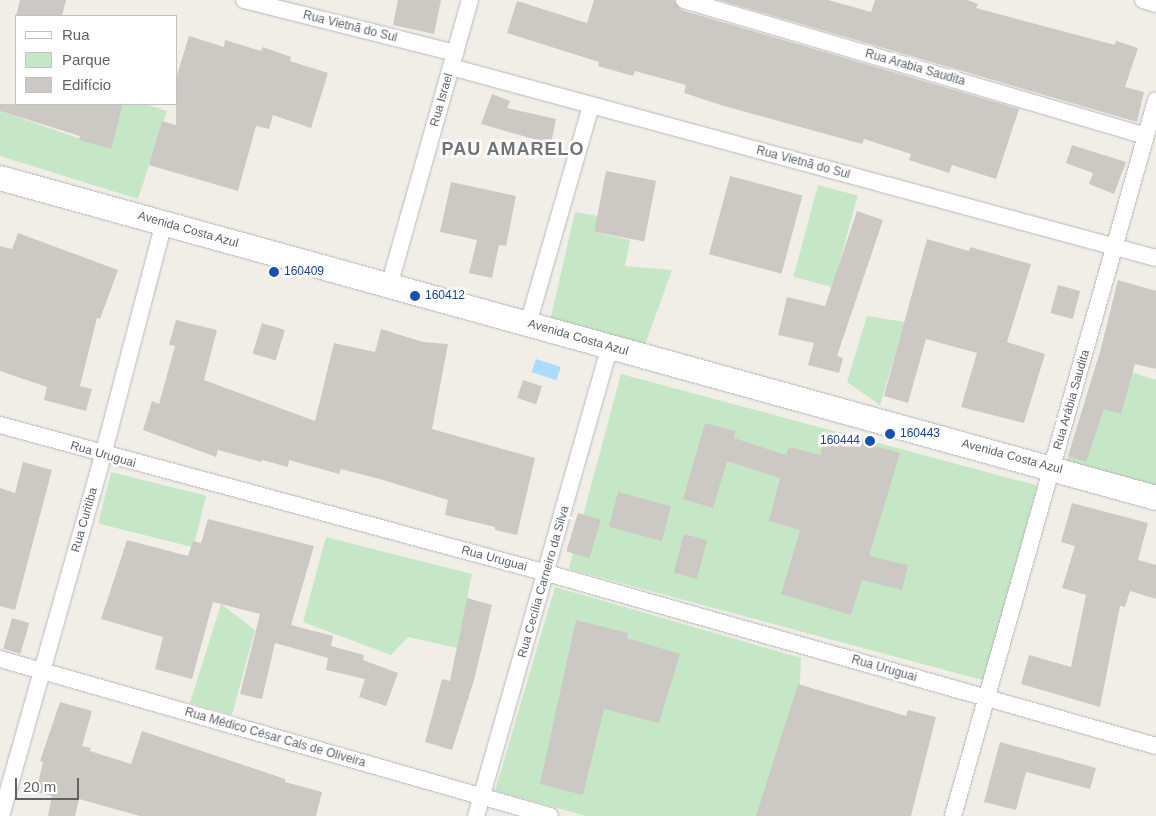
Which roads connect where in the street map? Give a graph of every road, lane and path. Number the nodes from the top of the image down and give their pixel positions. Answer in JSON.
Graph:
{"nodes":[{"id":1,"x":244,"y":0,"type":"edge"},
{"id":2,"x":470,"y":0,"type":"edge"},
{"id":3,"x":684,"y":0,"type":"edge"},
{"id":4,"x":1143,"y":0,"type":"edge"},
{"id":5,"x":1156,"y":4,"type":"edge"},
{"id":6,"x":453,"y":60,"type":"junction"},
{"id":7,"x":1156,"y":100,"type":"edge"},
{"id":8,"x":591,"y":106,"type":"junction"},
{"id":9,"x":1145,"y":136,"type":"junction"},
{"id":10,"x":0,"y":178,"type":"edge"},
{"id":11,"x":164,"y":223,"type":"junction"},
{"id":12,"x":1116,"y":248,"type":"junction"},
{"id":13,"x":1156,"y":258,"type":"edge"},
{"id":14,"x":389,"y":286,"type":"junction"},
{"id":15,"x":528,"y":324,"type":"junction"},
{"id":16,"x":610,"y":348,"type":"junction"},
{"id":17,"x":0,"y":425,"type":"edge"},
{"id":18,"x":103,"y":455,"type":"junction"},
{"id":19,"x":1052,"y":468,"type":"junction"},
{"id":20,"x":1156,"y":498,"type":"edge"},
{"id":21,"x":547,"y":573,"type":"junction"},
{"id":22,"x":0,"y":659,"type":"edge"},
{"id":23,"x":42,"y":672,"type":"junction"},
{"id":24,"x":986,"y":699,"type":"junction"},
{"id":25,"x":1156,"y":746,"type":"edge"},
{"id":26,"x":482,"y":797,"type":"junction"},
{"id":27,"x":0,"y":816,"type":"edge"},
{"id":28,"x":476,"y":816,"type":"edge"},
{"id":29,"x":550,"y":816,"type":"edge"},
{"id":30,"x":953,"y":816,"type":"edge"}],
"edges":[{"from":1,"to":6,"type":"street","name":"Rua Vietnã do Sul"},
{"from":2,"to":6,"type":"street","name":"Rua Israel"},
{"from":3,"to":9,"type":"street","name":"Rua Arabia Saudita"},
{"from":4,"to":5,"type":"street"},
{"from":6,"to":8,"type":"street","name":"Rua Vietnã do Sul"},
{"from":6,"to":14,"type":"street","name":"Rua Israel"},
{"from":7,"to":9,"type":"street","name":"Rua Arábia Saudita"},
{"from":8,"to":12,"type":"street","name":"Rua Vietnã do Sul"},
{"from":8,"to":15,"type":"street"},
{"from":9,"to":12,"type":"street","name":"Rua Arábia Saudita"},
{"from":10,"to":11,"type":"street","name":"Avenida Costa Azul"},
{"from":11,"to":14,"type":"street","name":"Avenida Costa Azul"},
{"from":11,"to":18,"type":"street","name":"Rua Curitiba"},
{"from":12,"to":13,"type":"street","name":"Rua Vietnã do Sul"},
{"from":12,"to":19,"type":"street","name":"Rua Arábia Saudita"},
{"from":14,"to":15,"type":"street","name":"Avenida Costa Azul"},
{"from":15,"to":16,"type":"street","name":"Avenida Costa Azul"},
{"from":16,"to":19,"type":"street","name":"Avenida Costa Azul"},
{"from":16,"to":21,"type":"street","name":"Rua Cecília Carneiro da Silva"},
{"from":17,"to":18,"type":"street","name":"Rua Uruguai"},
{"from":18,"to":21,"type":"street","name":"Rua Uruguai"},
{"from":18,"to":23,"type":"street","name":"Rua Curitiba"},
{"from":19,"to":20,"type":"street","name":"Avenida Costa Azul"},
{"from":19,"to":24,"type":"street","name":"Rua Arábia Saudita"},
{"from":21,"to":24,"type":"street","name":"Rua Uruguai"},
{"from":21,"to":26,"type":"street","name":"Rua Cecília Carneiro da Silva"},
{"from":22,"to":23,"type":"street","name":"Rua Médico César Cals de Oliveira"},
{"from":23,"to":26,"type":"street","name":"Rua Médico César Cals de Oliveira"},
{"from":23,"to":27,"type":"street","name":"Rua Curitiba"},
{"from":24,"to":25,"type":"street","name":"Rua Uruguai"},
{"from":24,"to":30,"type":"street","name":"Rua Arábia Saudita"},
{"from":26,"to":28,"type":"street","name":"Rua Cecília Carneiro da Silva"},
{"from":26,"to":29,"type":"street","name":"Rua Médico César Cals de Oliveira"}]}
